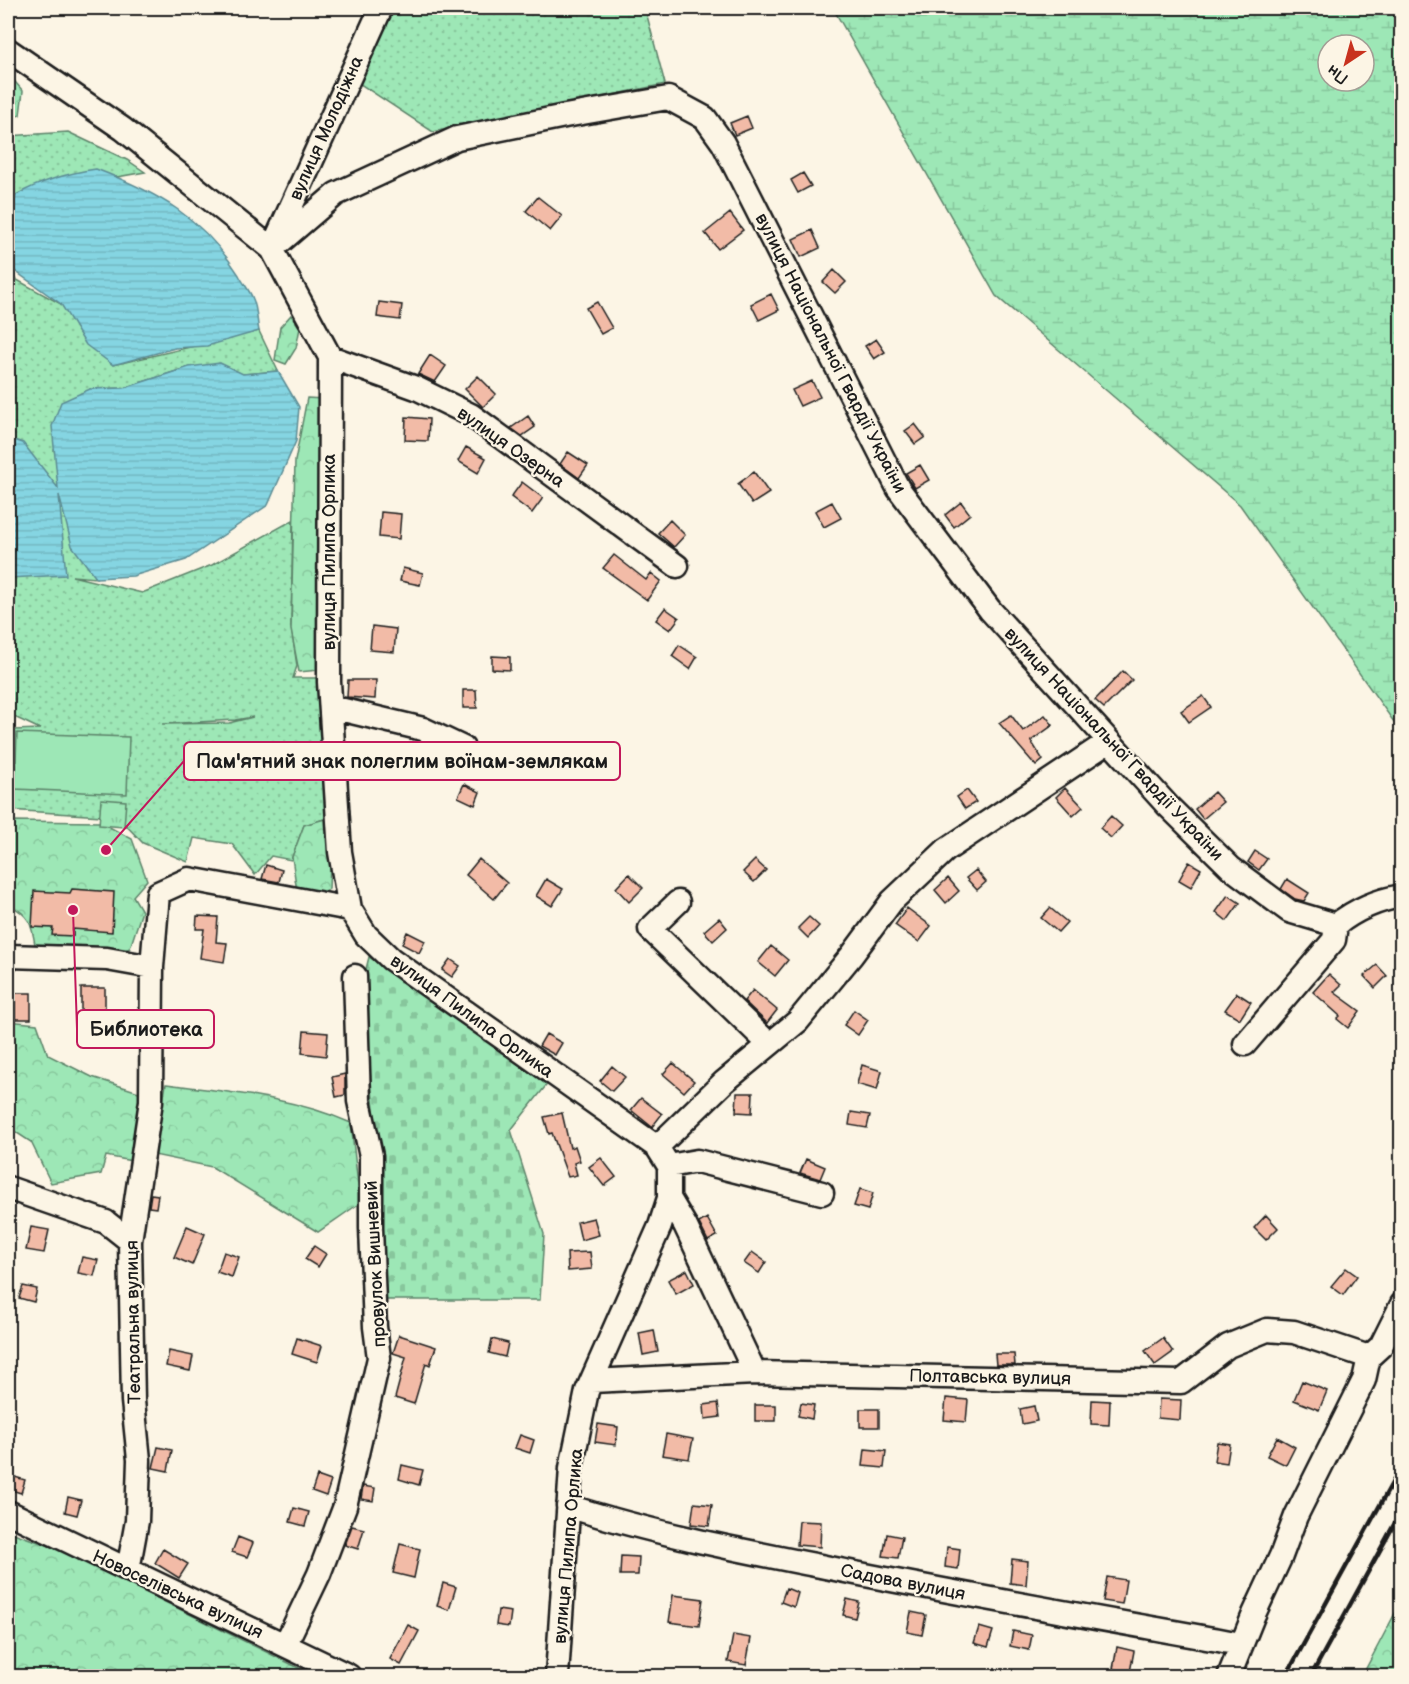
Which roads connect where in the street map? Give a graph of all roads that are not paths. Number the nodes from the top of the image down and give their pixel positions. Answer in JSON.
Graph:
{"nodes":[{"id":1,"x":381,"y":8,"type":"edge"},
{"id":2,"x":8,"y":50,"type":"edge"},
{"id":3,"x":272,"y":249,"type":"junction"},
{"id":4,"x":330,"y":357,"type":"junction"},
{"id":5,"x":677,"y":566,"type":"dead end"},
{"id":6,"x":331,"y":707,"type":"junction"},
{"id":7,"x":1108,"y":742,"type":"junction"},
{"id":8,"x":463,"y":748,"type":"dead end"},
{"id":9,"x":1401,"y":896,"type":"edge"},
{"id":10,"x":678,"y":902,"type":"dead end"},
{"id":11,"x":350,"y":909,"type":"junction"},
{"id":12,"x":1336,"y":925,"type":"junction"},
{"id":13,"x":8,"y":956,"type":"edge"},
{"id":14,"x":152,"y":966,"type":"junction"},
{"id":15,"x":356,"y":976,"type":"dead end"},
{"id":16,"x":769,"y":1044,"type":"junction"},
{"id":17,"x":1245,"y":1044,"type":"dead end"},
{"id":18,"x":663,"y":1156,"type":"junction"},
{"id":19,"x":8,"y":1188,"type":"edge"},
{"id":20,"x":822,"y":1193,"type":"dead end"},
{"id":21,"x":669,"y":1198,"type":"junction"},
{"id":22,"x":130,"y":1241,"type":"junction"},
{"id":23,"x":1401,"y":1304,"type":"edge"},
{"id":24,"x":1369,"y":1357,"type":"junction"},
{"id":25,"x":755,"y":1373,"type":"junction"},
{"id":26,"x":591,"y":1381,"type":"junction"},
{"id":27,"x":568,"y":1506,"type":"junction"},
{"id":28,"x":8,"y":1512,"type":"edge"},
{"id":29,"x":128,"y":1570,"type":"junction"},
{"id":30,"x":1241,"y":1644,"type":"junction"},
{"id":31,"x":285,"y":1645,"type":"junction"},
{"id":32,"x":349,"y":1677,"type":"edge"},
{"id":33,"x":558,"y":1677,"type":"edge"},
{"id":34,"x":1229,"y":1677,"type":"edge"}],
"edges":[{"from":1,"to":3,"type":"street","name":"вулиця Молодіжна"},
{"from":2,"to":3,"type":"street","name":"вулиця Пилипа Орлика"},
{"from":3,"to":4,"type":"street","name":"вулиця Пилипа Орлика"},
{"from":3,"to":7,"type":"street","name":"вулиця Національної Гвардії України"},
{"from":4,"to":5,"type":"street","name":"вулиця Озерна"},
{"from":4,"to":6,"type":"street","name":"вулиця Пилипа Орлика"},
{"from":6,"to":8,"type":"street"},
{"from":6,"to":11,"type":"street","name":"вулиця Пилипа Орлика"},
{"from":7,"to":12,"type":"street","name":"вулиця Національної Гвардії України"},
{"from":7,"to":16,"type":"street"},
{"from":9,"to":12,"type":"street"},
{"from":10,"to":16,"type":"street"},
{"from":11,"to":14,"type":"street","name":"Театральна вулиця"},
{"from":11,"to":18,"type":"street","name":"вулиця Пилипа Орлика"},
{"from":12,"to":17,"type":"street"},
{"from":13,"to":14,"type":"street"},
{"from":14,"to":22,"type":"street","name":"Театральна вулиця"},
{"from":15,"to":31,"type":"street","name":"провулок Вишневий"},
{"from":16,"to":18,"type":"street"},
{"from":18,"to":20,"type":"street"},
{"from":18,"to":21,"type":"street","name":"вулиця Пилипа Орлика"},
{"from":19,"to":22,"type":"street"},
{"from":21,"to":25,"type":"street"},
{"from":21,"to":26,"type":"street","name":"вулиця Пилипа Орлика"},
{"from":22,"to":29,"type":"street","name":"Театральна вулиця"},
{"from":23,"to":24,"type":"street"},
{"from":24,"to":25,"type":"street","name":"Полтавська вулиця"},
{"from":24,"to":30,"type":"street"},
{"from":25,"to":26,"type":"street","name":"Полтавська вулиця"},
{"from":26,"to":27,"type":"street","name":"вулиця Пилипа Орлика"},
{"from":27,"to":30,"type":"street","name":"Садова вулиця"},
{"from":27,"to":33,"type":"street","name":"вулиця Пилипа Орлика"},
{"from":28,"to":29,"type":"street","name":"Новоселівська вулиця"},
{"from":29,"to":31,"type":"street","name":"Новоселівська вулиця"},
{"from":30,"to":34,"type":"street"},
{"from":31,"to":32,"type":"street","name":"Новоселівська вулиця"}]}
